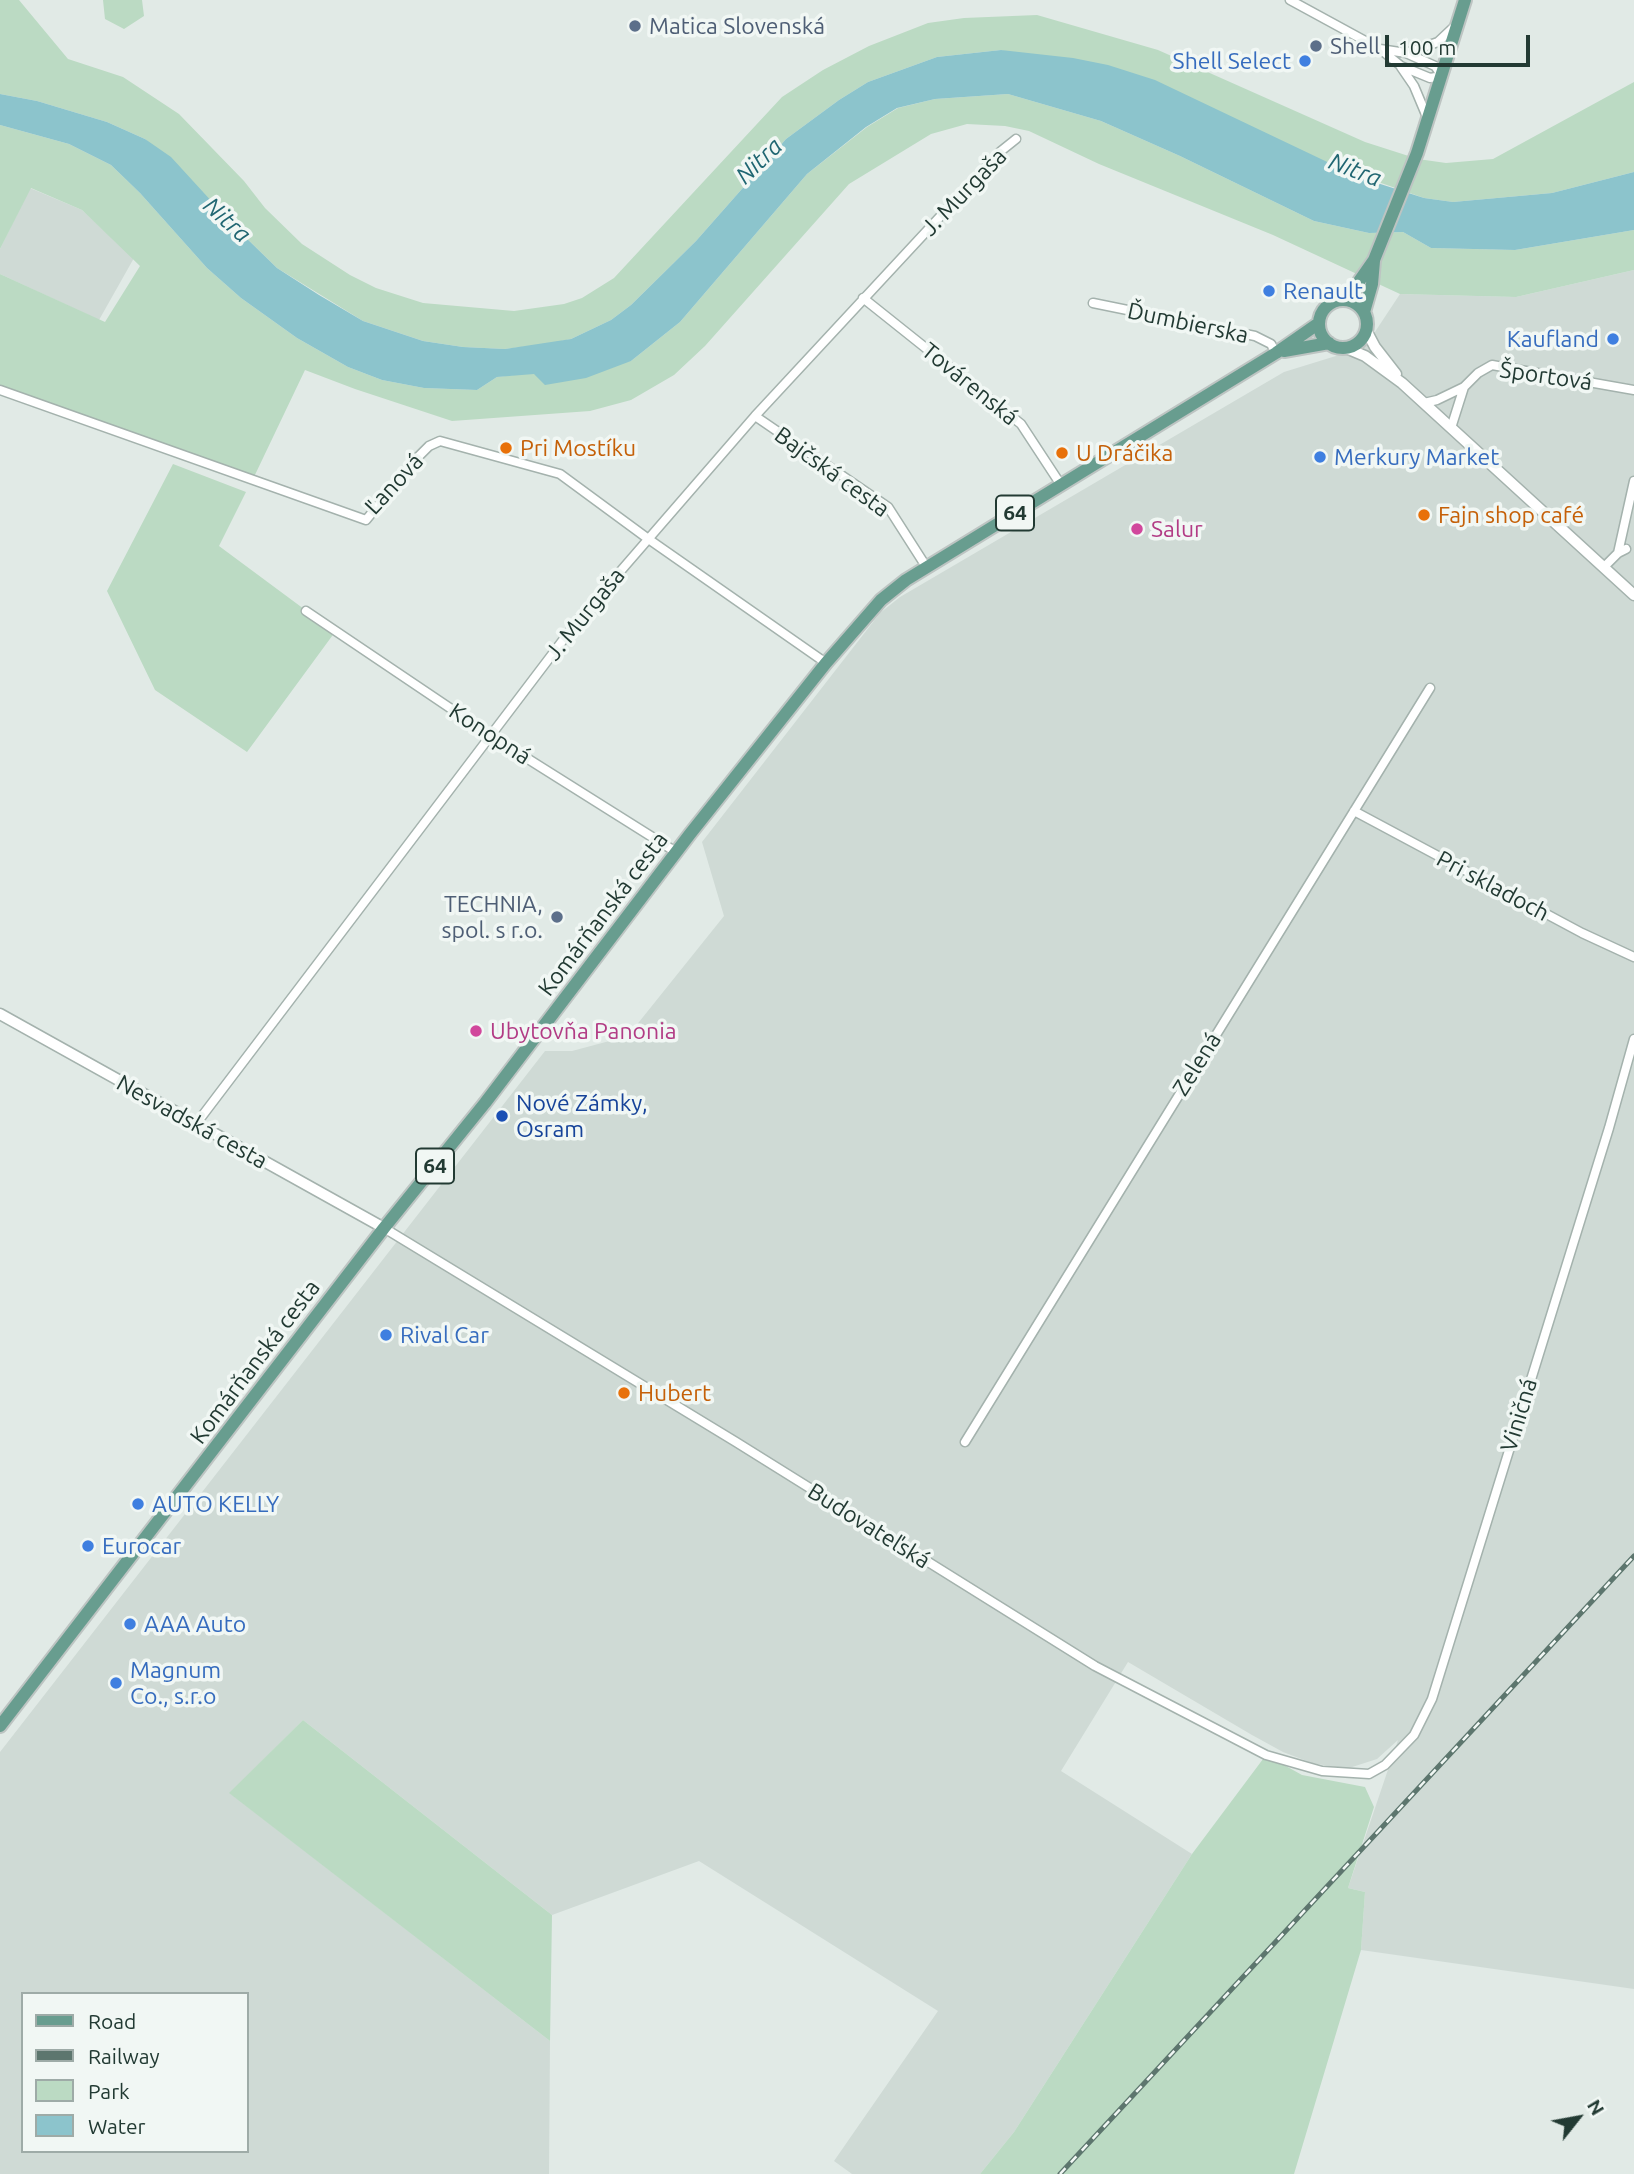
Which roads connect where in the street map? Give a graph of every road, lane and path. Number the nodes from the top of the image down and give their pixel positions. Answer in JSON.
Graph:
{"nodes":[{"id":1,"x":1290,"y":0,"type":"edge"},
{"id":2,"x":1465,"y":0,"type":"edge"},
{"id":3,"x":1459,"y":22,"type":"junction"},
{"id":4,"x":1380,"y":49,"type":"junction"},
{"id":5,"x":1406,"y":53,"type":"junction"},
{"id":6,"x":1401,"y":66,"type":"junction"},
{"id":7,"x":1442,"y":76,"type":"junction"},
{"id":8,"x":1427,"y":120,"type":"junction"},
{"id":9,"x":1016,"y":139,"type":"dead end"},
{"id":10,"x":1374,"y":260,"type":"junction"},
{"id":11,"x":863,"y":298,"type":"junction"},
{"id":12,"x":1343,"y":300,"type":"junction"},
{"id":13,"x":1093,"y":303,"type":"dead end"},
{"id":14,"x":1364,"y":312,"type":"junction"},
{"id":15,"x":1319,"y":323,"type":"junction"},
{"id":16,"x":1366,"y":330,"type":"junction"},
{"id":17,"x":1329,"y":343,"type":"junction"},
{"id":18,"x":1346,"y":348,"type":"junction"},
{"id":19,"x":1276,"y":353,"type":"junction"},
{"id":20,"x":1402,"y":383,"type":"junction"},
{"id":21,"x":1464,"y":387,"type":"junction"},
{"id":22,"x":0,"y":390,"type":"edge"},
{"id":23,"x":1634,"y":390,"type":"edge"},
{"id":24,"x":1424,"y":403,"type":"junction"},
{"id":25,"x":755,"y":416,"type":"junction"},
{"id":26,"x":1451,"y":428,"type":"junction"},
{"id":27,"x":1634,"y":481,"type":"edge"},
{"id":28,"x":1061,"y":485,"type":"junction"},
{"id":29,"x":647,"y":538,"type":"junction"},
{"id":30,"x":1626,"y":550,"type":"edge"},
{"id":31,"x":1604,"y":567,"type":"junction"},
{"id":32,"x":927,"y":568,"type":"junction"},
{"id":33,"x":1634,"y":595,"type":"edge"},
{"id":34,"x":306,"y":611,"type":"dead end"},
{"id":35,"x":825,"y":663,"type":"junction"},
{"id":36,"x":1430,"y":688,"type":"dead end"},
{"id":37,"x":490,"y":735,"type":"junction"},
{"id":38,"x":1354,"y":811,"type":"junction"},
{"id":39,"x":676,"y":852,"type":"junction"},
{"id":40,"x":1634,"y":957,"type":"edge"},
{"id":41,"x":0,"y":1014,"type":"edge"},
{"id":42,"x":1634,"y":1039,"type":"edge"},
{"id":43,"x":195,"y":1125,"type":"junction"},
{"id":44,"x":384,"y":1228,"type":"junction"},
{"id":45,"x":965,"y":1442,"type":"dead end"},
{"id":46,"x":0,"y":1726,"type":"edge"},
{"id":47,"x":1373,"y":1773,"type":"joint"}],
"edges":[{"from":1,"to":4,"type":"street"},
{"from":2,"to":3,"type":"main road","number":"64"},
{"from":3,"to":5,"type":"street"},
{"from":3,"to":7,"type":"main road","number":"64"},
{"from":4,"to":5,"type":"street"},
{"from":4,"to":6,"type":"street"},
{"from":5,"to":7,"type":"street"},
{"from":6,"to":7,"type":"street"},
{"from":6,"to":8,"type":"street"},
{"from":7,"to":8,"type":"main road","number":"64"},
{"from":8,"to":10,"type":"main road","number":"64"},
{"from":9,"to":11,"type":"street","name":"J. Murgaša"},
{"from":10,"to":12,"type":"main road","number":"64"},
{"from":10,"to":14,"type":"main road","number":"64"},
{"from":11,"to":25,"type":"street","name":"J. Murgaša"},
{"from":11,"to":28,"type":"street","name":"Továrenská"},
{"from":12,"to":14,"type":"main road"},
{"from":12,"to":15,"type":"main road","number":"64"},
{"from":13,"to":19,"type":"street","name":"Ďumbierska"},
{"from":14,"to":16,"type":"main road","number":"64"},
{"from":15,"to":17,"type":"main road"},
{"from":15,"to":19,"type":"main road","name":"Komárňanská cesta","number":"64"},
{"from":16,"to":18,"type":"main road"},
{"from":16,"to":20,"type":"street"},
{"from":17,"to":18,"type":"main road","number":"64"},
{"from":17,"to":19,"type":"main road","name":"Komárňanská cesta","number":"64"},
{"from":18,"to":20,"type":"street"},
{"from":19,"to":28,"type":"main road","name":"Komárňanská cesta","number":"64"},
{"from":20,"to":24,"type":"street"},
{"from":21,"to":23,"type":"street","name":"Športová"},
{"from":21,"to":24,"type":"street","name":"Športová"},
{"from":21,"to":26,"type":"street","name":"Športová"},
{"from":22,"to":29,"type":"street","name":"Ľanová"},
{"from":24,"to":26,"type":"street"},
{"from":25,"to":29,"type":"street","name":"J. Murgaša"},
{"from":25,"to":32,"type":"street","name":"Bajčská cesta"},
{"from":26,"to":31,"type":"street"},
{"from":27,"to":30,"type":"street"},
{"from":28,"to":32,"type":"main road","name":"Komárňanská cesta","number":"64"},
{"from":29,"to":35,"type":"street","name":"Ľanová"},
{"from":29,"to":37,"type":"street","name":"J. Murgaša"},
{"from":30,"to":31,"type":"street"},
{"from":31,"to":33,"type":"street"},
{"from":32,"to":35,"type":"main road","name":"Komárňanská cesta","number":"64"},
{"from":34,"to":37,"type":"street","name":"Konopná"},
{"from":35,"to":39,"type":"main road","name":"Komárňanská cesta","number":"64"},
{"from":36,"to":38,"type":"street","name":"Zelená"},
{"from":37,"to":39,"type":"street","name":"Konopná"},
{"from":37,"to":43,"type":"street","name":"J. Murgaša"},
{"from":38,"to":40,"type":"street","name":"Pri skladoch"},
{"from":38,"to":45,"type":"street","name":"Zelená"},
{"from":39,"to":44,"type":"main road","name":"Komárňanská cesta","number":"64"},
{"from":41,"to":43,"type":"street","name":"Nesvadská cesta"},
{"from":42,"to":47,"type":"street","name":"Viničná"},
{"from":43,"to":44,"type":"street","name":"Nesvadská cesta"},
{"from":44,"to":46,"type":"main road","name":"Komárňanská cesta","number":"64"},
{"from":44,"to":47,"type":"street","name":"Budovateľská"}]}
